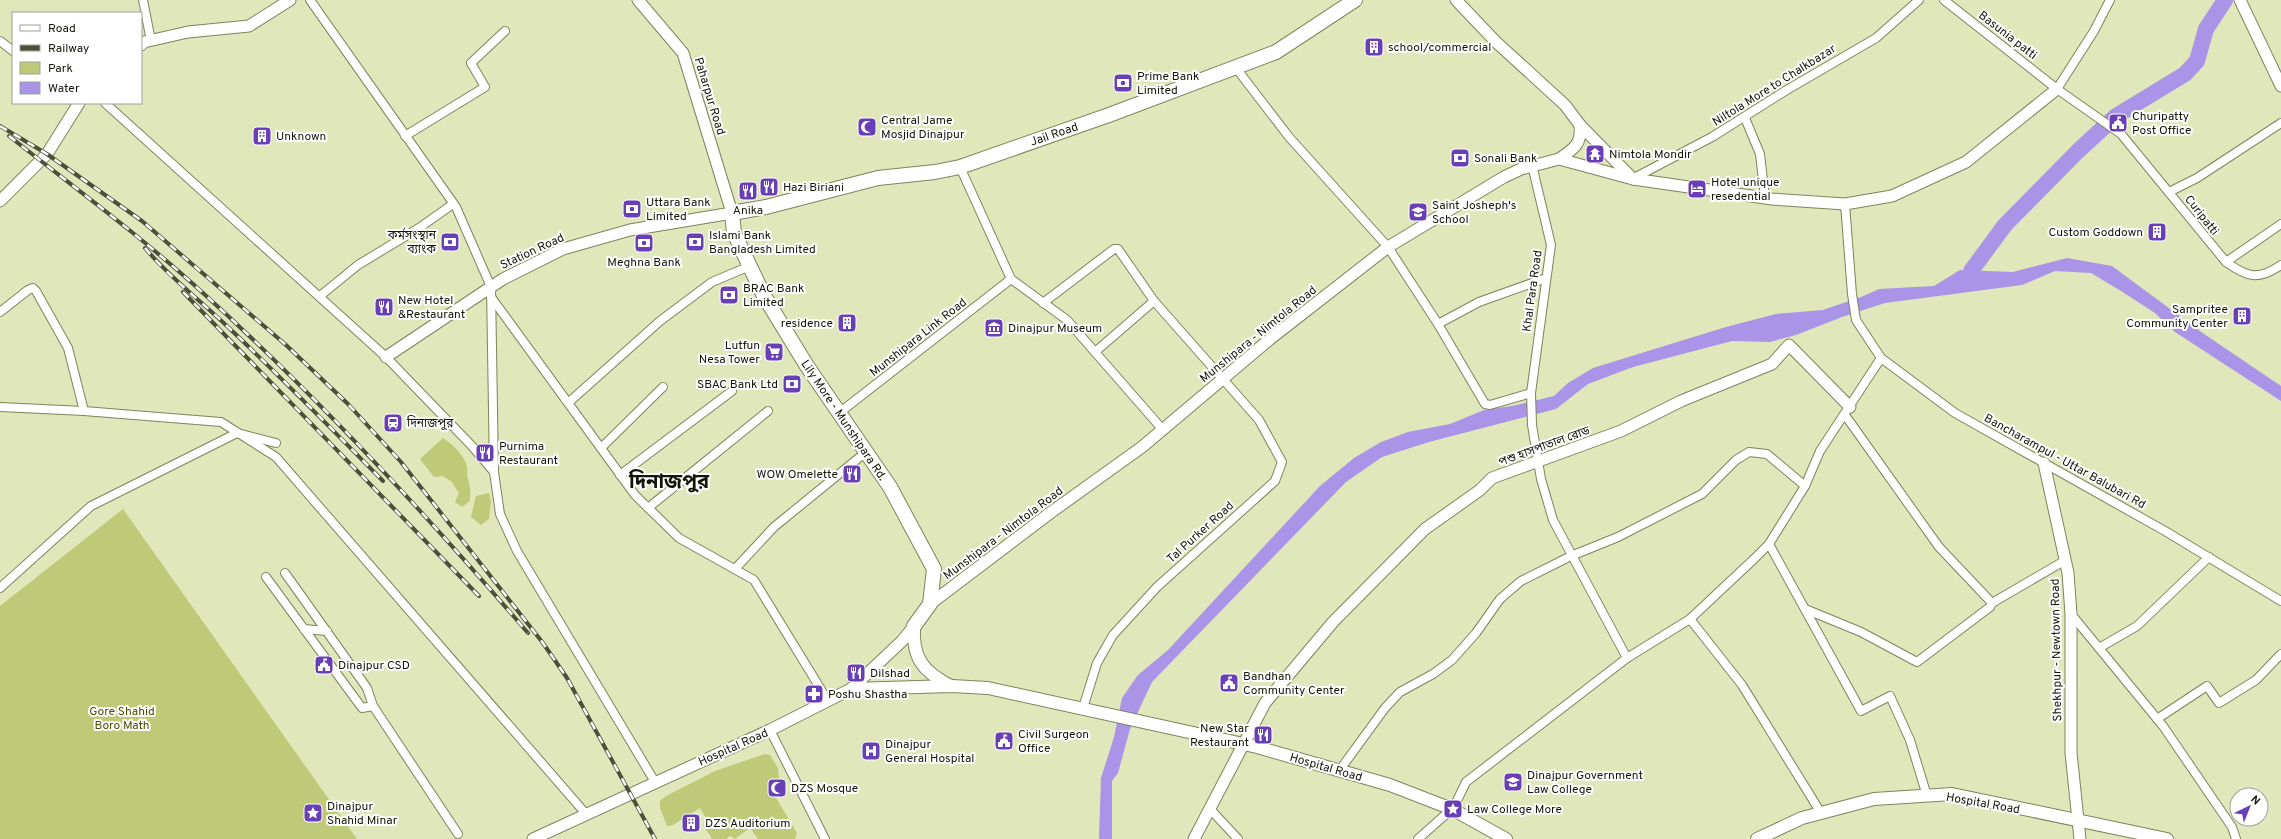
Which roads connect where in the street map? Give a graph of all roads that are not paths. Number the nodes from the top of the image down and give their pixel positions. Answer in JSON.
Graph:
{"nodes":[{"id":1,"x":143,"y":0,"type":"edge"},
{"id":2,"x":290,"y":0,"type":"edge"},
{"id":3,"x":310,"y":0,"type":"edge"},
{"id":4,"x":638,"y":0,"type":"edge"},
{"id":5,"x":1356,"y":0,"type":"edge"},
{"id":6,"x":1456,"y":0,"type":"edge"},
{"id":7,"x":1919,"y":0,"type":"edge"},
{"id":8,"x":1944,"y":0,"type":"edge"},
{"id":9,"x":2110,"y":0,"type":"edge"},
{"id":10,"x":2240,"y":0,"type":"edge"},
{"id":11,"x":504,"y":31,"type":"dead end"},
{"id":12,"x":0,"y":41,"type":"edge"},
{"id":13,"x":146,"y":43,"type":"edge"},
{"id":14,"x":12,"y":50,"type":"edge"},
{"id":15,"x":1236,"y":68,"type":"junction"},
{"id":16,"x":2281,"y":86,"type":"edge"},
{"id":17,"x":2057,"y":89,"type":"junction"},
{"id":18,"x":78,"y":104,"type":"edge"},
{"id":19,"x":106,"y":104,"type":"edge"},
{"id":20,"x":2098,"y":116,"type":"joint"},
{"id":21,"x":1745,"y":118,"type":"junction"},
{"id":22,"x":2281,"y":123,"type":"edge"},
{"id":23,"x":1580,"y":125,"type":"junction"},
{"id":24,"x":405,"y":136,"type":"junction"},
{"id":25,"x":1559,"y":159,"type":"junction"},
{"id":26,"x":1532,"y":165,"type":"junction"},
{"id":27,"x":960,"y":167,"type":"junction"},
{"id":28,"x":1633,"y":179,"type":"junction"},
{"id":29,"x":2170,"y":192,"type":"junction"},
{"id":30,"x":1765,"y":198,"type":"junction"},
{"id":31,"x":0,"y":201,"type":"edge"},
{"id":32,"x":453,"y":204,"type":"junction"},
{"id":33,"x":1845,"y":204,"type":"junction"},
{"id":34,"x":732,"y":213,"type":"junction"},
{"id":35,"x":2281,"y":224,"type":"edge"},
{"id":36,"x":1388,"y":247,"type":"junction"},
{"id":37,"x":2226,"y":262,"type":"junction"},
{"id":38,"x":2281,"y":265,"type":"edge"},
{"id":39,"x":750,"y":266,"type":"junction"},
{"id":40,"x":1546,"y":278,"type":"junction"},
{"id":41,"x":1011,"y":279,"type":"junction"},
{"id":42,"x":491,"y":292,"type":"junction"},
{"id":43,"x":320,"y":296,"type":"junction"},
{"id":44,"x":1154,"y":301,"type":"junction"},
{"id":45,"x":1043,"y":303,"type":"junction"},
{"id":46,"x":0,"y":312,"type":"edge"},
{"id":47,"x":1438,"y":324,"type":"junction"},
{"id":48,"x":1095,"y":352,"type":"junction"},
{"id":49,"x":386,"y":357,"type":"junction"},
{"id":50,"x":1881,"y":358,"type":"junction"},
{"id":51,"x":1222,"y":379,"type":"junction"},
{"id":52,"x":662,"y":387,"type":"dead end"},
{"id":53,"x":732,"y":391,"type":"dead end"},
{"id":54,"x":1532,"y":396,"type":"junction"},
{"id":55,"x":568,"y":403,"type":"junction"},
{"id":56,"x":0,"y":407,"type":"edge"},
{"id":57,"x":84,"y":411,"type":"junction"},
{"id":58,"x":768,"y":411,"type":"dead end"},
{"id":59,"x":1848,"y":411,"type":"junction"},
{"id":60,"x":839,"y":413,"type":"junction"},
{"id":61,"x":1163,"y":430,"type":"junction"},
{"id":62,"x":237,"y":433,"type":"junction"},
{"id":63,"x":276,"y":443,"type":"dead end"},
{"id":64,"x":601,"y":448,"type":"junction"},
{"id":65,"x":866,"y":452,"type":"junction"},
{"id":66,"x":1538,"y":462,"type":"junction"},
{"id":67,"x":2044,"y":463,"type":"junction"},
{"id":68,"x":494,"y":472,"type":"junction"},
{"id":69,"x":620,"y":475,"type":"junction"},
{"id":70,"x":1805,"y":486,"type":"junction"},
{"id":71,"x":648,"y":508,"type":"junction"},
{"id":72,"x":1769,"y":544,"type":"junction"},
{"id":73,"x":1571,"y":556,"type":"junction"},
{"id":74,"x":2209,"y":557,"type":"junction"},
{"id":75,"x":2064,"y":561,"type":"junction"},
{"id":76,"x":735,"y":569,"type":"junction"},
{"id":77,"x":285,"y":573,"type":"dead end"},
{"id":78,"x":266,"y":577,"type":"dead end"},
{"id":79,"x":0,"y":588,"type":"edge"},
{"id":80,"x":2281,"y":601,"type":"edge"},
{"id":81,"x":1992,"y":603,"type":"junction"},
{"id":82,"x":930,"y":604,"type":"junction"},
{"id":83,"x":1805,"y":609,"type":"junction"},
{"id":84,"x":2071,"y":614,"type":"junction"},
{"id":85,"x":1690,"y":619,"type":"junction"},
{"id":86,"x":914,"y":626,"type":"junction"},
{"id":87,"x":304,"y":629,"type":"junction"},
{"id":88,"x":327,"y":631,"type":"junction"},
{"id":89,"x":2099,"y":648,"type":"junction"},
{"id":90,"x":2281,"y":654,"type":"edge"},
{"id":91,"x":1627,"y":658,"type":"junction"},
{"id":92,"x":952,"y":686,"type":"junction"},
{"id":93,"x":851,"y":689,"type":"junction"},
{"id":94,"x":828,"y":700,"type":"junction"},
{"id":95,"x":373,"y":706,"type":"junction"},
{"id":96,"x":1083,"y":708,"type":"junction"},
{"id":97,"x":2157,"y":719,"type":"junction"},
{"id":98,"x":770,"y":730,"type":"junction"},
{"id":99,"x":1244,"y":744,"type":"junction"},
{"id":100,"x":1339,"y":771,"type":"junction"},
{"id":101,"x":655,"y":782,"type":"junction"},
{"id":102,"x":1927,"y":796,"type":"junction"},
{"id":103,"x":1210,"y":809,"type":"junction"},
{"id":104,"x":1452,"y":809,"type":"junction"},
{"id":105,"x":1821,"y":813,"type":"junction"},
{"id":106,"x":586,"y":814,"type":"junction"},
{"id":107,"x":2079,"y":821,"type":"junction"},
{"id":108,"x":458,"y":834,"type":"dead end"},
{"id":109,"x":555,"y":834,"type":"edge"},
{"id":110,"x":533,"y":839,"type":"edge"},
{"id":111,"x":825,"y":839,"type":"edge"},
{"id":112,"x":1194,"y":839,"type":"edge"},
{"id":113,"x":1238,"y":839,"type":"edge"},
{"id":114,"x":1418,"y":839,"type":"edge"},
{"id":115,"x":1506,"y":839,"type":"edge"},
{"id":116,"x":1758,"y":839,"type":"edge"},
{"id":117,"x":2080,"y":839,"type":"edge"},
{"id":118,"x":2167,"y":839,"type":"edge"},
{"id":119,"x":2236,"y":839,"type":"edge"}],
"edges":[{"from":1,"to":13,"type":"street"},
{"from":2,"to":13,"type":"street"},
{"from":3,"to":24,"type":"street"},
{"from":4,"to":34,"type":"street","name":"Paharpur Road"},
{"from":5,"to":15,"type":"highway","name":"Jail Road"},
{"from":6,"to":23,"type":"street"},
{"from":7,"to":21,"type":"street","name":"Niltola More to Chalkbazar"},
{"from":8,"to":17,"type":"street","name":"Basunia patti"},
{"from":9,"to":17,"type":"street"},
{"from":10,"to":16,"type":"street"},
{"from":11,"to":24,"type":"street"},
{"from":12,"to":14,"type":"street"},
{"from":15,"to":27,"type":"highway","name":"Jail Road"},
{"from":15,"to":36,"type":"street"},
{"from":17,"to":20,"type":"street","name":"Basunia patti"},
{"from":17,"to":33,"type":"street","name":"Munshipara - Nimtola Road"},
{"from":18,"to":31,"type":"street"},
{"from":19,"to":43,"type":"street"},
{"from":20,"to":29,"type":"street","name":"Curipatti"},
{"from":21,"to":28,"type":"street","name":"Niltola More to Chalkbazar"},
{"from":21,"to":30,"type":"street"},
{"from":22,"to":29,"type":"street"},
{"from":23,"to":25,"type":"street"},
{"from":23,"to":28,"type":"street"},
{"from":24,"to":32,"type":"street"},
{"from":25,"to":26,"type":"street","name":"Munshipara - Nimtola Road"},
{"from":25,"to":28,"type":"street","name":"Munshipara - Nimtola Road"},
{"from":26,"to":36,"type":"street","name":"Munshipara - Nimtola Road"},
{"from":26,"to":40,"type":"street","name":"Khal Para Road"},
{"from":27,"to":34,"type":"highway","name":"Jail Road"},
{"from":27,"to":41,"type":"street"},
{"from":28,"to":30,"type":"street","name":"Munshipara - Nimtola Road"},
{"from":29,"to":37,"type":"street","name":"Curipatti"},
{"from":30,"to":33,"type":"street","name":"Munshipara - Nimtola Road"},
{"from":32,"to":42,"type":"street"},
{"from":32,"to":43,"type":"street"},
{"from":33,"to":50,"type":"street","name":"Bancharampul - Uttar Balubari Rd"},
{"from":34,"to":39,"type":"highway","name":"Lily More - Munshipara Rd."},
{"from":34,"to":42,"type":"street","name":"Station Road"},
{"from":35,"to":37,"type":"street"},
{"from":36,"to":47,"type":"street"},
{"from":36,"to":51,"type":"street","name":"Munshipara - Nimtola Road"},
{"from":37,"to":38,"type":"street","name":"Curipatti"},
{"from":39,"to":55,"type":"street"},
{"from":39,"to":60,"type":"highway","name":"Lily More - Munshipara Rd."},
{"from":40,"to":47,"type":"street"},
{"from":40,"to":54,"type":"street","name":"Khal Para Road"},
{"from":41,"to":45,"type":"street"},
{"from":41,"to":60,"type":"street","name":"Munshipara Link Road"},
{"from":42,"to":49,"type":"street","name":"Station Road"},
{"from":42,"to":55,"type":"street"},
{"from":42,"to":68,"type":"street"},
{"from":43,"to":49,"type":"street"},
{"from":44,"to":45,"type":"street"},
{"from":44,"to":48,"type":"street"},
{"from":44,"to":51,"type":"street"},
{"from":45,"to":48,"type":"street"},
{"from":46,"to":57,"type":"street"},
{"from":47,"to":54,"type":"street"},
{"from":48,"to":61,"type":"street"},
{"from":49,"to":68,"type":"street"},
{"from":50,"to":59,"type":"street"},
{"from":50,"to":67,"type":"street","name":"Bancharampul - Uttar Balubari Rd"},
{"from":51,"to":61,"type":"street","name":"Munshipara - Nimtola Road"},
{"from":51,"to":96,"type":"street","name":"Tal Purker Road"},
{"from":52,"to":64,"type":"street"},
{"from":53,"to":69,"type":"street"},
{"from":54,"to":66,"type":"street","name":"Khal Para Road"},
{"from":55,"to":64,"type":"street"},
{"from":56,"to":57,"type":"street"},
{"from":57,"to":62,"type":"street"},
{"from":58,"to":71,"type":"street"},
{"from":59,"to":66,"type":"street","name":"পশু হাসপাতাল রোড"},
{"from":59,"to":70,"type":"street"},
{"from":59,"to":81,"type":"street"},
{"from":60,"to":65,"type":"highway","name":"Lily More - Munshipara Rd."},
{"from":61,"to":82,"type":"street","name":"Munshipara - Nimtola Road"},
{"from":62,"to":63,"type":"street"},
{"from":62,"to":79,"type":"street"},
{"from":62,"to":106,"type":"street"},
{"from":64,"to":69,"type":"street"},
{"from":65,"to":76,"type":"street"},
{"from":65,"to":82,"type":"highway","name":"Lily More - Munshipara Rd."},
{"from":66,"to":73,"type":"street","name":"Khal Para Road"},
{"from":66,"to":99,"type":"street","name":"পশু হাসপাতাল রোড"},
{"from":67,"to":74,"type":"street","name":"Bancharampul - Uttar Balubari Rd"},
{"from":67,"to":75,"type":"street","name":"Shekhpur - Newtown Road"},
{"from":68,"to":101,"type":"street"},
{"from":69,"to":71,"type":"street"},
{"from":70,"to":72,"type":"street"},
{"from":70,"to":73,"type":"street"},
{"from":71,"to":76,"type":"street"},
{"from":72,"to":83,"type":"street"},
{"from":72,"to":85,"type":"street"},
{"from":73,"to":91,"type":"street","name":"Khal Para Road"},
{"from":73,"to":100,"type":"street"},
{"from":74,"to":80,"type":"street","name":"Bancharampul - Uttar Balubari Rd"},
{"from":74,"to":89,"type":"street"},
{"from":75,"to":81,"type":"street"},
{"from":75,"to":84,"type":"street","name":"Shekhpur - Newtown Road"},
{"from":76,"to":94,"type":"street"},
{"from":77,"to":88,"type":"street"},
{"from":78,"to":87,"type":"street"},
{"from":81,"to":83,"type":"street"},
{"from":82,"to":86,"type":"highway","name":"Lily More - Munshipara Rd."},
{"from":83,"to":102,"type":"street"},
{"from":84,"to":89,"type":"street"},
{"from":84,"to":107,"type":"street","name":"Shekhpur - Newtown Road"},
{"from":85,"to":91,"type":"street"},
{"from":85,"to":105,"type":"street"},
{"from":86,"to":92,"type":"main road"},
{"from":86,"to":93,"type":"street","name":"Hospital Road"},
{"from":87,"to":88,"type":"street"},
{"from":87,"to":95,"type":"street"},
{"from":88,"to":95,"type":"street"},
{"from":89,"to":97,"type":"street"},
{"from":90,"to":97,"type":"street"},
{"from":91,"to":104,"type":"street"},
{"from":92,"to":93,"type":"main road","name":"Hospital Road"},
{"from":92,"to":96,"type":"main road","name":"Hospital Road"},
{"from":93,"to":94,"type":"street","name":"Hospital Road"},
{"from":94,"to":98,"type":"street","name":"Hospital Road"},
{"from":95,"to":108,"type":"street"},
{"from":96,"to":99,"type":"main road","name":"Hospital Road"},
{"from":97,"to":119,"type":"street"},
{"from":98,"to":101,"type":"street","name":"Hospital Road"},
{"from":98,"to":111,"type":"street"},
{"from":99,"to":100,"type":"main road","name":"Hospital Road"},
{"from":99,"to":103,"type":"street","name":"পশু হাসপাতাল রোড"},
{"from":100,"to":104,"type":"main road","name":"Hospital Road"},
{"from":101,"to":106,"type":"street","name":"Hospital Road"},
{"from":102,"to":105,"type":"main road","name":"Hospital Road"},
{"from":102,"to":107,"type":"main road","name":"Hospital Road"},
{"from":103,"to":112,"type":"street","name":"পশু হাসপাতাল রোড"},
{"from":103,"to":113,"type":"street"},
{"from":104,"to":114,"type":"street"},
{"from":104,"to":115,"type":"main road","name":"Hospital Road"},
{"from":105,"to":116,"type":"main road","name":"Hospital Road"},
{"from":106,"to":109,"type":"street","name":"Hospital Road"},
{"from":107,"to":117,"type":"street","name":"Shekhpur - Newtown Road"},
{"from":107,"to":118,"type":"main road","name":"Hospital Road"},
{"from":109,"to":110,"type":"street","name":"Hospital Road"}]}
